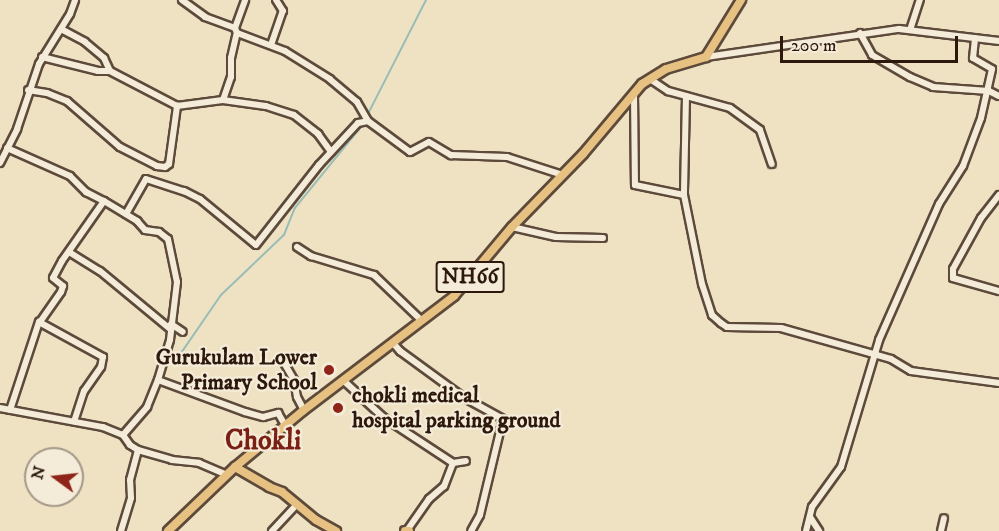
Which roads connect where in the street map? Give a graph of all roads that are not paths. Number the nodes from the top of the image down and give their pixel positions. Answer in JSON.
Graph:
{"nodes":[{"id":1,"x":75,"y":0,"type":"edge"},
{"id":2,"x":182,"y":0,"type":"edge"},
{"id":3,"x":245,"y":0,"type":"edge"},
{"id":4,"x":276,"y":0,"type":"edge"},
{"id":5,"x":741,"y":0,"type":"edge"},
{"id":6,"x":920,"y":0,"type":"edge"},
{"id":7,"x":61,"y":29,"type":"junction"},
{"id":8,"x":236,"y":30,"type":"junction"},
{"id":9,"x":910,"y":30,"type":"junction"},
{"id":10,"x":860,"y":33,"type":"junction"},
{"id":11,"x":975,"y":38,"type":"junction"},
{"id":12,"x":999,"y":41,"type":"edge"},
{"id":13,"x":271,"y":45,"type":"junction"},
{"id":14,"x":42,"y":57,"type":"junction"},
{"id":15,"x":706,"y":57,"type":"junction"},
{"id":16,"x":110,"y":71,"type":"junction"},
{"id":17,"x":650,"y":79,"type":"junction"},
{"id":18,"x":28,"y":90,"type":"junction"},
{"id":19,"x":989,"y":91,"type":"junction"},
{"id":20,"x":634,"y":94,"type":"junction"},
{"id":21,"x":686,"y":96,"type":"junction"},
{"id":22,"x":999,"y":96,"type":"edge"},
{"id":23,"x":223,"y":100,"type":"junction"},
{"id":24,"x":177,"y":106,"type":"junction"},
{"id":25,"x":368,"y":121,"type":"junction"},
{"id":26,"x":7,"y":148,"type":"junction"},
{"id":27,"x":331,"y":152,"type":"junction"},
{"id":28,"x":0,"y":163,"type":"edge"},
{"id":29,"x":772,"y":164,"type":"dead end"},
{"id":30,"x":154,"y":165,"type":"junction"},
{"id":31,"x":563,"y":175,"type":"junction"},
{"id":32,"x":146,"y":180,"type":"junction"},
{"id":33,"x":684,"y":195,"type":"junction"},
{"id":34,"x":999,"y":195,"type":"edge"},
{"id":35,"x":104,"y":201,"type":"junction"},
{"id":36,"x":126,"y":214,"type":"junction"},
{"id":37,"x":513,"y":226,"type":"junction"},
{"id":38,"x":603,"y":238,"type":"dead end"},
{"id":39,"x":297,"y":247,"type":"dead end"},
{"id":40,"x":69,"y":252,"type":"junction"},
{"id":41,"x":999,"y":291,"type":"edge"},
{"id":42,"x":422,"y":321,"type":"junction"},
{"id":43,"x":39,"y":323,"type":"junction"},
{"id":44,"x":171,"y":326,"type":"junction"},
{"id":45,"x":183,"y":332,"type":"dead end"},
{"id":46,"x":393,"y":343,"type":"junction"},
{"id":47,"x":875,"y":354,"type":"junction"},
{"id":48,"x":283,"y":361,"type":"dead end"},
{"id":49,"x":158,"y":380,"type":"junction"},
{"id":50,"x":344,"y":381,"type":"junction"},
{"id":51,"x":999,"y":383,"type":"edge"},
{"id":52,"x":0,"y":408,"type":"edge"},
{"id":53,"x":10,"y":410,"type":"junction"},
{"id":54,"x":304,"y":410,"type":"junction"},
{"id":55,"x":74,"y":421,"type":"junction"},
{"id":56,"x":285,"y":425,"type":"junction"},
{"id":57,"x":123,"y":435,"type":"junction"},
{"id":58,"x":138,"y":450,"type":"junction"},
{"id":59,"x":466,"y":461,"type":"dead end"},
{"id":60,"x":453,"y":463,"type":"junction"},
{"id":61,"x":235,"y":467,"type":"junction"},
{"id":62,"x":227,"y":475,"type":"junction"},
{"id":63,"x":297,"y":504,"type":"junction"},
{"id":64,"x":810,"y":517,"type":"junction"},
{"id":65,"x":944,"y":518,"type":"dead end"},
{"id":66,"x":122,"y":531,"type":"edge"},
{"id":67,"x":168,"y":531,"type":"edge"},
{"id":68,"x":272,"y":531,"type":"edge"},
{"id":69,"x":336,"y":531,"type":"edge"},
{"id":70,"x":407,"y":531,"type":"edge"},
{"id":71,"x":471,"y":531,"type":"edge"},
{"id":72,"x":806,"y":531,"type":"edge"},
{"id":73,"x":819,"y":531,"type":"edge"},
{"id":74,"x":940,"y":531,"type":"edge"}],
"edges":[{"from":1,"to":7,"type":"street"},
{"from":2,"to":8,"type":"street"},
{"from":3,"to":8,"type":"street"},
{"from":4,"to":13,"type":"street"},
{"from":5,"to":15,"type":"main road"},
{"from":6,"to":9,"type":"street"},
{"from":7,"to":14,"type":"street"},
{"from":7,"to":16,"type":"street"},
{"from":8,"to":13,"type":"street"},
{"from":8,"to":23,"type":"street"},
{"from":9,"to":10,"type":"street"},
{"from":9,"to":11,"type":"street"},
{"from":10,"to":15,"type":"street"},
{"from":10,"to":19,"type":"street"},
{"from":11,"to":12,"type":"street"},
{"from":11,"to":19,"type":"street"},
{"from":13,"to":25,"type":"street"},
{"from":14,"to":16,"type":"street"},
{"from":14,"to":18,"type":"street"},
{"from":15,"to":17,"type":"main road","number":"NH66"},
{"from":16,"to":24,"type":"street"},
{"from":17,"to":20,"type":"main road","number":"NH66"},
{"from":17,"to":21,"type":"street"},
{"from":18,"to":26,"type":"street"},
{"from":18,"to":30,"type":"street"},
{"from":19,"to":22,"type":"street"},
{"from":19,"to":47,"type":"street"},
{"from":20,"to":31,"type":"main road","number":"NH66"},
{"from":20,"to":33,"type":"street"},
{"from":21,"to":29,"type":"street"},
{"from":21,"to":33,"type":"street"},
{"from":23,"to":24,"type":"street"},
{"from":23,"to":27,"type":"street"},
{"from":24,"to":30,"type":"street"},
{"from":25,"to":27,"type":"street"},
{"from":25,"to":31,"type":"street"},
{"from":26,"to":28,"type":"street"},
{"from":26,"to":35,"type":"street"},
{"from":27,"to":32,"type":"street"},
{"from":30,"to":32,"type":"street"},
{"from":31,"to":37,"type":"main road","number":"NH66"},
{"from":32,"to":36,"type":"street"},
{"from":33,"to":47,"type":"street"},
{"from":34,"to":41,"type":"street"},
{"from":35,"to":36,"type":"street"},
{"from":35,"to":40,"type":"street"},
{"from":36,"to":44,"type":"street"},
{"from":37,"to":38,"type":"street"},
{"from":37,"to":42,"type":"main road","number":"NH66"},
{"from":39,"to":42,"type":"street"},
{"from":40,"to":43,"type":"street"},
{"from":40,"to":44,"type":"street"},
{"from":42,"to":46,"type":"main road","number":"NH66"},
{"from":43,"to":53,"type":"street"},
{"from":43,"to":55,"type":"street"},
{"from":44,"to":45,"type":"street"},
{"from":44,"to":49,"type":"street"},
{"from":46,"to":50,"type":"main road","number":"NH66"},
{"from":46,"to":71,"type":"street"},
{"from":47,"to":51,"type":"street"},
{"from":47,"to":64,"type":"street"},
{"from":48,"to":54,"type":"street"},
{"from":49,"to":56,"type":"street"},
{"from":49,"to":57,"type":"street"},
{"from":50,"to":54,"type":"main road","number":"NH66"},
{"from":50,"to":60,"type":"street"},
{"from":52,"to":53,"type":"street"},
{"from":53,"to":55,"type":"street"},
{"from":54,"to":56,"type":"main road","number":"NH66"},
{"from":55,"to":57,"type":"street"},
{"from":56,"to":61,"type":"main road","number":"NH66"},
{"from":57,"to":58,"type":"street"},
{"from":58,"to":62,"type":"street"},
{"from":58,"to":66,"type":"street"},
{"from":59,"to":60,"type":"street"},
{"from":60,"to":70,"type":"street"},
{"from":61,"to":62,"type":"main road","number":"NH66"},
{"from":61,"to":63,"type":"main road"},
{"from":62,"to":67,"type":"main road","number":"NH66"},
{"from":63,"to":68,"type":"street"},
{"from":63,"to":69,"type":"main road"},
{"from":64,"to":72,"type":"street"},
{"from":64,"to":73,"type":"street"},
{"from":65,"to":74,"type":"street"}]}
